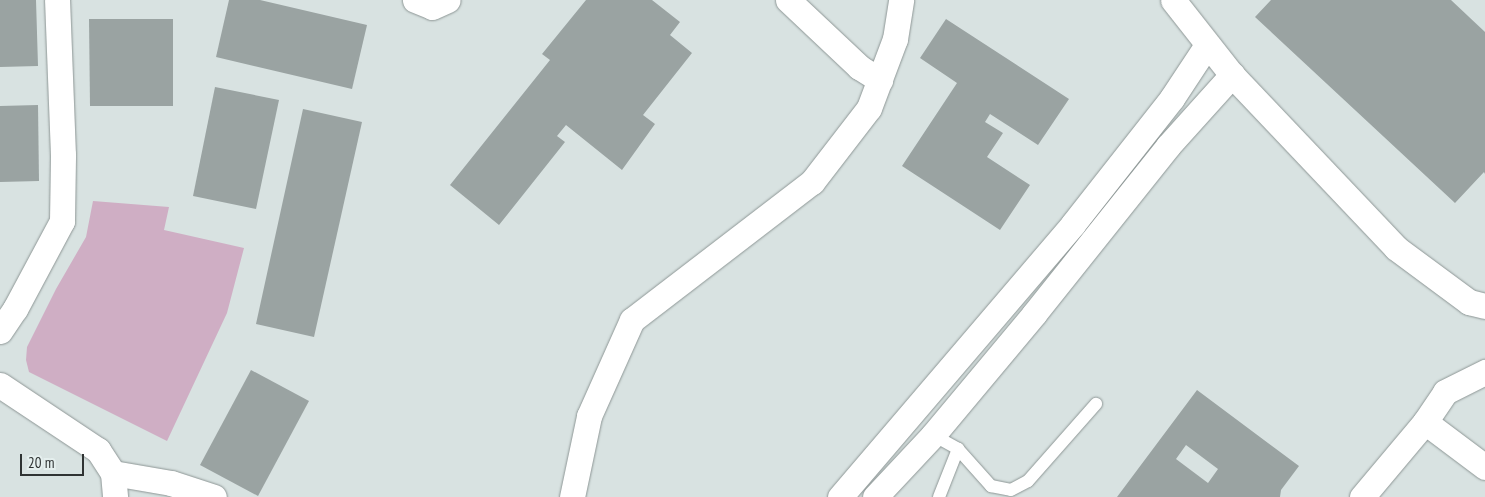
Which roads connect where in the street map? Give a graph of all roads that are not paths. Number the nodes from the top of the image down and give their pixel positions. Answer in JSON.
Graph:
{"nodes":[{"id":1,"x":57,"y":0,"type":"edge"},
{"id":2,"x":415,"y":0,"type":"edge"},
{"id":3,"x":448,"y":0,"type":"edge"},
{"id":4,"x":788,"y":0,"type":"edge"},
{"id":5,"x":901,"y":0,"type":"edge"},
{"id":6,"x":1172,"y":0,"type":"edge"},
{"id":7,"x":1207,"y":45,"type":"junction"},
{"id":8,"x":1232,"y":75,"type":"junction"},
{"id":9,"x":880,"y":80,"type":"junction"},
{"id":10,"x":1485,"y":306,"type":"edge"},
{"id":11,"x":2,"y":325,"type":"edge"},
{"id":12,"x":1485,"y":372,"type":"edge"},
{"id":13,"x":0,"y":385,"type":"edge"},
{"id":14,"x":1096,"y":404,"type":"dead end"},
{"id":15,"x":911,"y":416,"type":"junction"},
{"id":16,"x":1425,"y":422,"type":"junction"},
{"id":17,"x":933,"y":435,"type":"junction"},
{"id":18,"x":958,"y":450,"type":"junction"},
{"id":19,"x":1485,"y":467,"type":"edge"},
{"id":20,"x":113,"y":473,"type":"junction"},
{"id":21,"x":116,"y":497,"type":"edge"},
{"id":22,"x":214,"y":497,"type":"edge"},
{"id":23,"x":572,"y":497,"type":"edge"},
{"id":24,"x":840,"y":497,"type":"edge"},
{"id":25,"x":875,"y":497,"type":"edge"},
{"id":26,"x":939,"y":497,"type":"edge"},
{"id":27,"x":1362,"y":497,"type":"edge"}],
"edges":[{"from":1,"to":11,"type":"street"},
{"from":2,"to":3,"type":"street"},
{"from":4,"to":9,"type":"street"},
{"from":5,"to":9,"type":"street"},
{"from":6,"to":7,"type":"street"},
{"from":7,"to":8,"type":"street"},
{"from":7,"to":15,"type":"street"},
{"from":8,"to":10,"type":"street"},
{"from":8,"to":17,"type":"street"},
{"from":9,"to":23,"type":"street"},
{"from":12,"to":16,"type":"street"},
{"from":13,"to":20,"type":"street"},
{"from":14,"to":18,"type":"lane"},
{"from":15,"to":17,"type":"street"},
{"from":15,"to":24,"type":"street"},
{"from":16,"to":19,"type":"street"},
{"from":16,"to":27,"type":"street"},
{"from":17,"to":18,"type":"lane"},
{"from":17,"to":25,"type":"street"},
{"from":18,"to":26,"type":"lane"},
{"from":20,"to":21,"type":"street"},
{"from":20,"to":22,"type":"street"}]}
